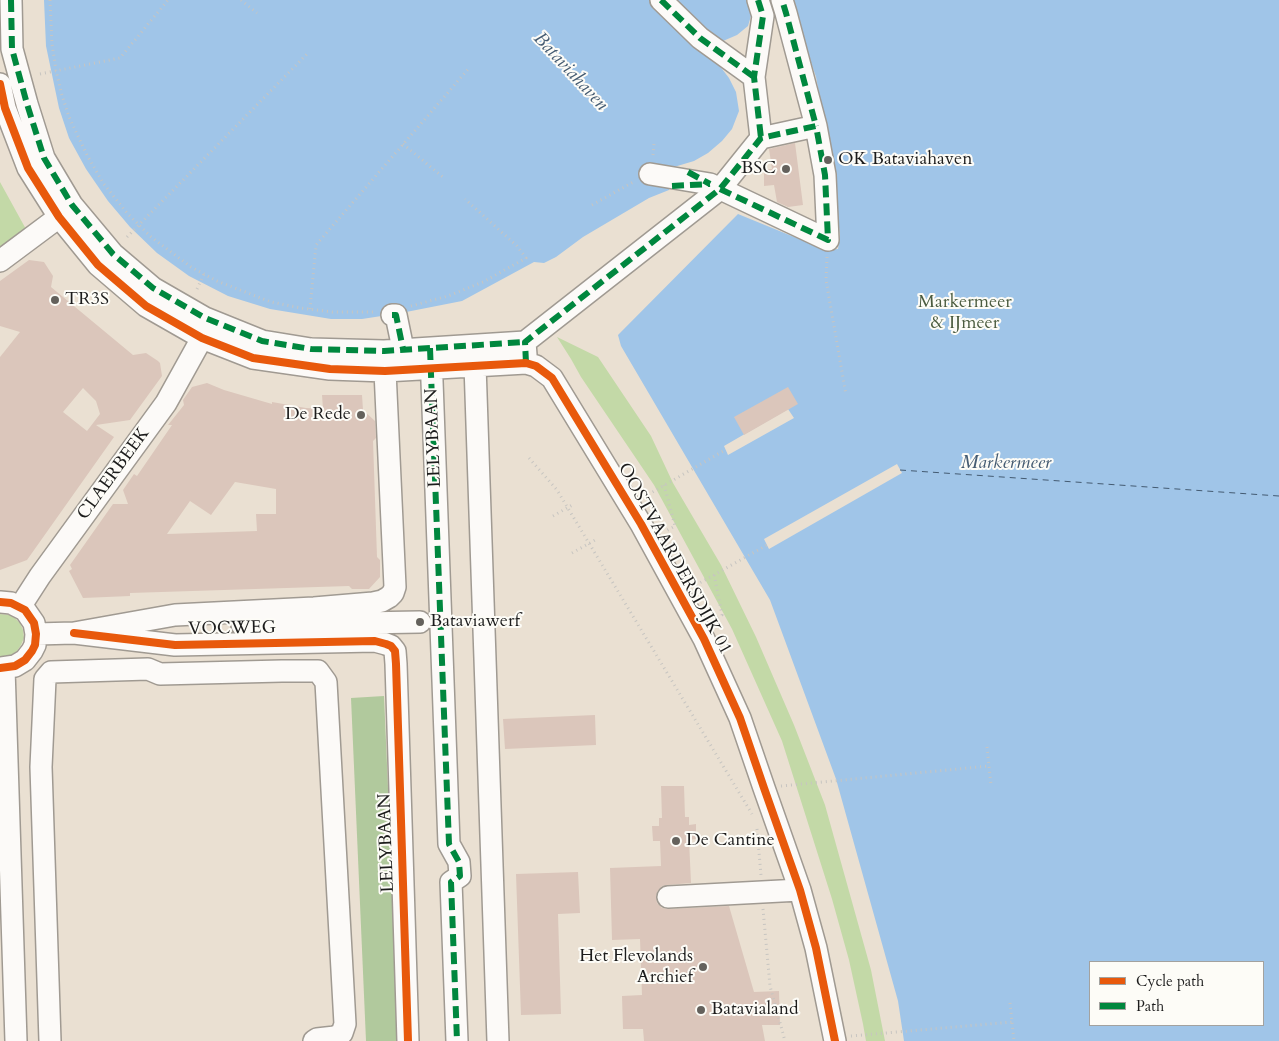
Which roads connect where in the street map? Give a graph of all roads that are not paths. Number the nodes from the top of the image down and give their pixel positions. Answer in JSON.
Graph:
{"nodes":[{"id":1,"x":12,"y":0,"type":"edge"},
{"id":2,"x":662,"y":0,"type":"edge"},
{"id":3,"x":758,"y":0,"type":"edge"},
{"id":4,"x":782,"y":0,"type":"edge"},
{"id":5,"x":754,"y":77,"type":"junction"},
{"id":6,"x":0,"y":84,"type":"edge"},
{"id":7,"x":816,"y":126,"type":"junction"},
{"id":8,"x":761,"y":138,"type":"junction"},
{"id":9,"x":642,"y":177,"type":"road end"},
{"id":10,"x":720,"y":189,"type":"junction"},
{"id":11,"x":59,"y":218,"type":"junction"},
{"id":12,"x":0,"y":261,"type":"edge"},
{"id":13,"x":396,"y":312,"type":"road end"},
{"id":14,"x":202,"y":338,"type":"junction"},
{"id":15,"x":403,"y":349,"type":"junction"},
{"id":16,"x":526,"y":353,"type":"junction"},
{"id":17,"x":431,"y":358,"type":"junction"},
{"id":18,"x":475,"y":366,"type":"junction"},
{"id":19,"x":385,"y":371,"type":"junction"},
{"id":20,"x":10,"y":604,"type":"edge"},
{"id":21,"x":420,"y":622,"type":"dead end"},
{"id":22,"x":158,"y":630,"type":"junction"},
{"id":23,"x":36,"y":634,"type":"junction"},
{"id":24,"x":391,"y":646,"type":"joint"},
{"id":25,"x":2,"y":668,"type":"edge"},
{"id":26,"x":800,"y":890,"type":"junction"},
{"id":27,"x":668,"y":896,"type":"dead end"},
{"id":28,"x":9,"y":964,"type":"edge"},
{"id":29,"x":47,"y":971,"type":"junction"},
{"id":30,"x":16,"y":1041,"type":"edge"},
{"id":31,"x":50,"y":1041,"type":"edge"},
{"id":32,"x":314,"y":1041,"type":"edge"},
{"id":33,"x":408,"y":1041,"type":"edge"},
{"id":34,"x":457,"y":1041,"type":"edge"},
{"id":35,"x":498,"y":1041,"type":"edge"},
{"id":36,"x":835,"y":1041,"type":"edge"}],
"edges":[{"from":1,"to":15,"type":"street"},
{"from":2,"to":5,"type":"street"},
{"from":3,"to":5,"type":"street"},
{"from":4,"to":7,"type":"street"},
{"from":5,"to":8,"type":"street"},
{"from":6,"to":11,"type":"street"},
{"from":7,"to":8,"type":"street"},
{"from":7,"to":10,"type":"street"},
{"from":8,"to":10,"type":"street"},
{"from":9,"to":10,"type":"street"},
{"from":10,"to":16,"type":"street"},
{"from":11,"to":12,"type":"street"},
{"from":11,"to":14,"type":"street"},
{"from":13,"to":15,"type":"street"},
{"from":14,"to":19,"type":"street"},
{"from":14,"to":20,"type":"street","name":"CLAERBEEK"},
{"from":15,"to":17,"type":"street"},
{"from":16,"to":17,"type":"street"},
{"from":16,"to":18,"type":"street"},
{"from":16,"to":26,"type":"street","name":"OOSTVAARDERSDIJK 01"},
{"from":17,"to":18,"type":"street"},
{"from":17,"to":19,"type":"street"},
{"from":17,"to":34,"type":"street","name":"LELYBAAN"},
{"from":18,"to":35,"type":"street"},
{"from":19,"to":22,"type":"street","name":"VOCWEG"},
{"from":20,"to":23,"type":"street"},
{"from":21,"to":22,"type":"street"},
{"from":22,"to":23,"type":"street","name":"VOCWEG"},
{"from":22,"to":24,"type":"street","name":"VOCWEG"},
{"from":23,"to":25,"type":"street"},
{"from":24,"to":33,"type":"street","name":"LELYBAAN"},
{"from":25,"to":28,"type":"street"},
{"from":26,"to":27,"type":"street"},
{"from":26,"to":36,"type":"street","name":"OOSTVAARDERSDIJK 01"},
{"from":28,"to":29,"type":"street"},
{"from":28,"to":30,"type":"street"},
{"from":29,"to":31,"type":"street"},
{"from":29,"to":32,"type":"street"}]}
